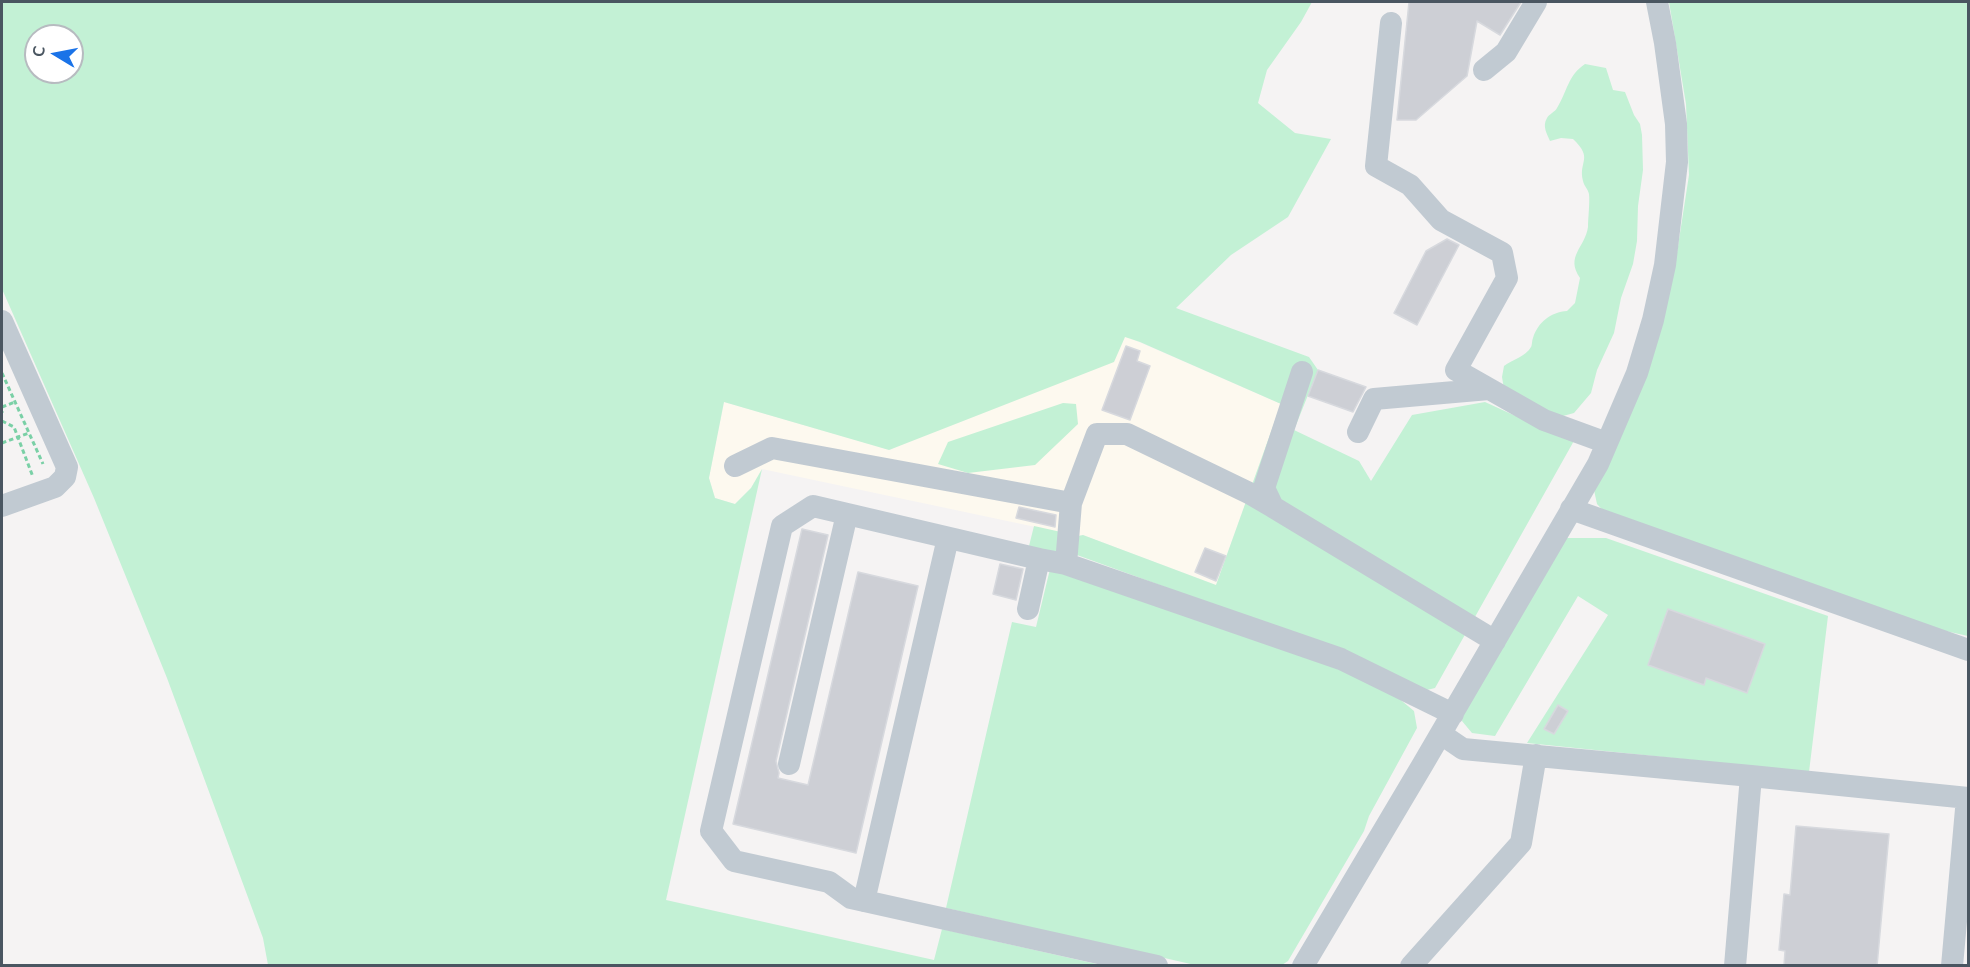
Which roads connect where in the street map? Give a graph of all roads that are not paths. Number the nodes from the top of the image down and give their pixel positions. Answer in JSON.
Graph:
{"nodes":[{"id":1,"x":1536,"y":2,"type":"edge"},
{"id":2,"x":1657,"y":2,"type":"edge"},
{"id":3,"x":1391,"y":23,"type":"dead end"},
{"id":4,"x":1484,"y":70,"type":"dead end"},
{"id":5,"x":2,"y":321,"type":"edge"},
{"id":6,"x":1302,"y":372,"type":"dead end"},
{"id":7,"x":1489,"y":389,"type":"junction"},
{"id":8,"x":1358,"y":432,"type":"dead end"},
{"id":9,"x":1607,"y":443,"type":"junction"},
{"id":10,"x":735,"y":466,"type":"dead end"},
{"id":11,"x":1071,"y":503,"type":"junction"},
{"id":12,"x":2,"y":506,"type":"edge"},
{"id":13,"x":1273,"y":507,"type":"junction"},
{"id":14,"x":1572,"y":509,"type":"junction"},
{"id":15,"x":847,"y":514,"type":"junction"},
{"id":16,"x":948,"y":538,"type":"junction"},
{"id":17,"x":1039,"y":559,"type":"junction"},
{"id":18,"x":1066,"y":564,"type":"junction"},
{"id":19,"x":1028,"y":609,"type":"dead end"},
{"id":20,"x":1495,"y":641,"type":"junction"},
{"id":21,"x":1968,"y":650,"type":"edge"},
{"id":22,"x":1453,"y":714,"type":"junction"},
{"id":23,"x":1441,"y":734,"type":"junction"},
{"id":24,"x":1536,"y":756,"type":"junction"},
{"id":25,"x":789,"y":764,"type":"dead end"},
{"id":26,"x":1751,"y":776,"type":"junction"},
{"id":27,"x":1968,"y":798,"type":"edge"},
{"id":28,"x":864,"y":901,"type":"junction"},
{"id":29,"x":1145,"y":964,"type":"edge"},
{"id":30,"x":1303,"y":966,"type":"edge"},
{"id":31,"x":1411,"y":966,"type":"edge"},
{"id":32,"x":1735,"y":966,"type":"edge"},
{"id":33,"x":1952,"y":966,"type":"edge"}],
"edges":[{"from":1,"to":4,"type":"street"},
{"from":2,"to":9,"type":"street"},
{"from":3,"to":7,"type":"street"},
{"from":5,"to":12,"type":"street"},
{"from":6,"to":13,"type":"street"},
{"from":7,"to":8,"type":"street"},
{"from":7,"to":9,"type":"street"},
{"from":9,"to":14,"type":"street"},
{"from":10,"to":11,"type":"street"},
{"from":11,"to":13,"type":"street"},
{"from":11,"to":18,"type":"street"},
{"from":13,"to":20,"type":"street"},
{"from":14,"to":20,"type":"street"},
{"from":14,"to":21,"type":"street"},
{"from":15,"to":16,"type":"street"},
{"from":15,"to":25,"type":"street"},
{"from":15,"to":28,"type":"street"},
{"from":16,"to":17,"type":"street"},
{"from":16,"to":28,"type":"street"},
{"from":17,"to":18,"type":"street"},
{"from":17,"to":19,"type":"street"},
{"from":18,"to":22,"type":"street"},
{"from":20,"to":22,"type":"street"},
{"from":22,"to":23,"type":"street"},
{"from":23,"to":24,"type":"street"},
{"from":23,"to":30,"type":"street"},
{"from":24,"to":26,"type":"street"},
{"from":24,"to":31,"type":"street"},
{"from":26,"to":27,"type":"street"},
{"from":26,"to":32,"type":"street"},
{"from":27,"to":33,"type":"street"},
{"from":28,"to":29,"type":"street"}]}
